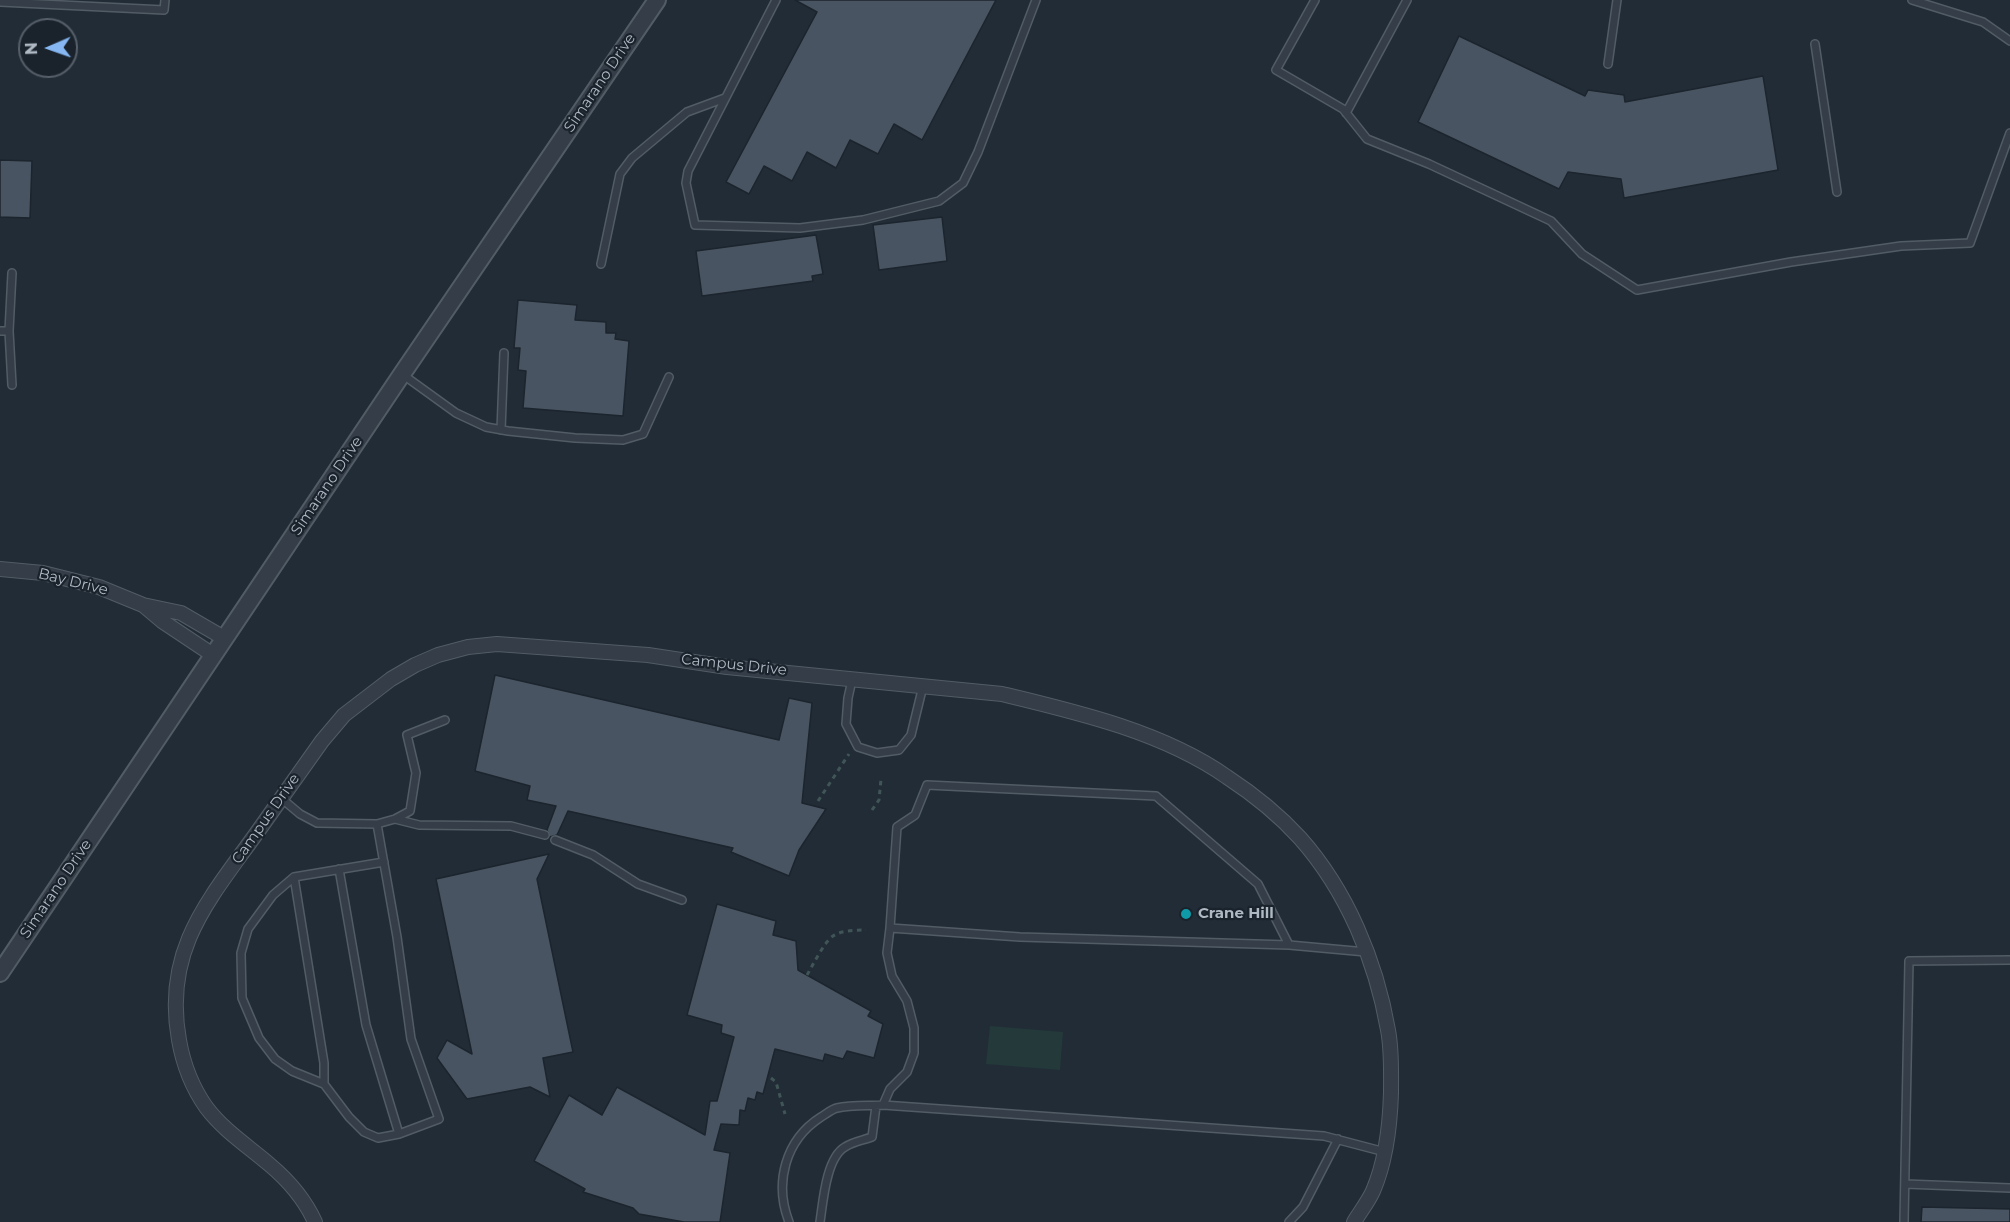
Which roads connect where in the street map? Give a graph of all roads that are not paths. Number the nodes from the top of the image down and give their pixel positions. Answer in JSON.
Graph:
{"nodes":[{"id":1,"x":165,"y":0,"type":"edge"},
{"id":2,"x":657,"y":0,"type":"edge"},
{"id":3,"x":776,"y":0,"type":"edge"},
{"id":4,"x":1036,"y":0,"type":"edge"},
{"id":5,"x":1315,"y":0,"type":"edge"},
{"id":6,"x":1407,"y":0,"type":"edge"},
{"id":7,"x":1617,"y":0,"type":"edge"},
{"id":8,"x":1912,"y":0,"type":"edge"},
{"id":9,"x":0,"y":2,"type":"edge"},
{"id":10,"x":2010,"y":41,"type":"edge"},
{"id":11,"x":1815,"y":44,"type":"dead end"},
{"id":12,"x":1608,"y":64,"type":"dead end"},
{"id":13,"x":725,"y":98,"type":"junction"},
{"id":14,"x":1346,"y":113,"type":"junction"},
{"id":15,"x":2010,"y":133,"type":"edge"},
{"id":16,"x":1837,"y":192,"type":"dead end"},
{"id":17,"x":602,"y":264,"type":"dead end"},
{"id":18,"x":12,"y":273,"type":"dead end"},
{"id":19,"x":0,"y":331,"type":"edge"},
{"id":20,"x":9,"y":331,"type":"junction"},
{"id":21,"x":504,"y":353,"type":"dead end"},
{"id":22,"x":402,"y":374,"type":"junction"},
{"id":23,"x":669,"y":377,"type":"dead end"},
{"id":24,"x":12,"y":385,"type":"dead end"},
{"id":25,"x":501,"y":430,"type":"junction"},
{"id":26,"x":0,"y":569,"type":"edge"},
{"id":27,"x":143,"y":605,"type":"junction"},
{"id":28,"x":224,"y":638,"type":"junction"},
{"id":29,"x":213,"y":655,"type":"junction"},
{"id":30,"x":852,"y":680,"type":"junction"},
{"id":31,"x":922,"y":686,"type":"junction"},
{"id":32,"x":445,"y":720,"type":"dead end"},
{"id":33,"x":281,"y":798,"type":"junction"},
{"id":34,"x":395,"y":819,"type":"junction"},
{"id":35,"x":377,"y":824,"type":"junction"},
{"id":36,"x":545,"y":835,"type":"dead end"},
{"id":37,"x":555,"y":840,"type":"dead end"},
{"id":38,"x":384,"y":862,"type":"junction"},
{"id":39,"x":339,"y":869,"type":"junction"},
{"id":40,"x":294,"y":877,"type":"junction"},
{"id":41,"x":682,"y":900,"type":"dead end"},
{"id":42,"x":890,"y":928,"type":"junction"},
{"id":43,"x":1289,"y":945,"type":"junction"},
{"id":44,"x":1366,"y":952,"type":"junction"},
{"id":45,"x":2010,"y":960,"type":"edge"},
{"id":46,"x":0,"y":973,"type":"edge"},
{"id":47,"x":324,"y":1084,"type":"junction"},
{"id":48,"x":880,"y":1106,"type":"junction"},
{"id":49,"x":399,"y":1134,"type":"junction"},
{"id":50,"x":1338,"y":1139,"type":"junction"},
{"id":51,"x":1385,"y":1152,"type":"junction"},
{"id":52,"x":1905,"y":1184,"type":"junction"},
{"id":53,"x":2010,"y":1188,"type":"edge"},
{"id":54,"x":315,"y":1222,"type":"edge"},
{"id":55,"x":789,"y":1222,"type":"edge"},
{"id":56,"x":820,"y":1222,"type":"edge"},
{"id":57,"x":1289,"y":1222,"type":"edge"},
{"id":58,"x":1354,"y":1222,"type":"edge"},
{"id":59,"x":1904,"y":1222,"type":"edge"}],
"edges":[{"from":1,"to":9,"type":"lane"},
{"from":2,"to":22,"type":"street","name":"Simarano Drive"},
{"from":3,"to":13,"type":"lane"},
{"from":4,"to":13,"type":"lane"},
{"from":5,"to":14,"type":"lane"},
{"from":6,"to":14,"type":"lane"},
{"from":7,"to":12,"type":"lane"},
{"from":8,"to":10,"type":"lane"},
{"from":11,"to":16,"type":"lane"},
{"from":13,"to":17,"type":"lane"},
{"from":14,"to":15,"type":"lane"},
{"from":18,"to":20,"type":"lane"},
{"from":19,"to":20,"type":"lane"},
{"from":20,"to":24,"type":"lane"},
{"from":21,"to":25,"type":"lane"},
{"from":22,"to":25,"type":"lane"},
{"from":22,"to":28,"type":"street","name":"Simarano Drive"},
{"from":23,"to":25,"type":"lane"},
{"from":26,"to":27,"type":"street","name":"Bay Drive"},
{"from":27,"to":28,"type":"street","name":"Bay Drive"},
{"from":27,"to":29,"type":"street","name":"Bay Drive"},
{"from":28,"to":29,"type":"street","name":"Simarano Drive"},
{"from":29,"to":46,"type":"street","name":"Simarano Drive"},
{"from":30,"to":31,"type":"street","name":"Campus Drive"},
{"from":30,"to":31,"type":"lane"},
{"from":30,"to":33,"type":"street","name":"Campus Drive"},
{"from":31,"to":44,"type":"street","name":"Campus Drive"},
{"from":32,"to":34,"type":"lane"},
{"from":33,"to":35,"type":"lane"},
{"from":33,"to":54,"type":"street","name":"Campus Drive"},
{"from":34,"to":35,"type":"lane"},
{"from":34,"to":36,"type":"lane"},
{"from":35,"to":38,"type":"lane"},
{"from":37,"to":41,"type":"lane"},
{"from":38,"to":39,"type":"lane"},
{"from":38,"to":49,"type":"lane"},
{"from":39,"to":40,"type":"lane"},
{"from":39,"to":49,"type":"lane"},
{"from":40,"to":47,"type":"lane"},
{"from":40,"to":47,"type":"lane"},
{"from":42,"to":43,"type":"lane"},
{"from":42,"to":43,"type":"lane"},
{"from":42,"to":48,"type":"lane"},
{"from":43,"to":44,"type":"lane"},
{"from":44,"to":51,"type":"street","name":"Campus Drive"},
{"from":45,"to":52,"type":"lane"},
{"from":47,"to":49,"type":"lane"},
{"from":48,"to":50,"type":"lane"},
{"from":48,"to":55,"type":"lane"},
{"from":48,"to":56,"type":"lane"},
{"from":50,"to":51,"type":"lane"},
{"from":50,"to":57,"type":"lane"},
{"from":51,"to":58,"type":"street","name":"Campus Drive"},
{"from":52,"to":53,"type":"lane"},
{"from":52,"to":59,"type":"lane"}]}
